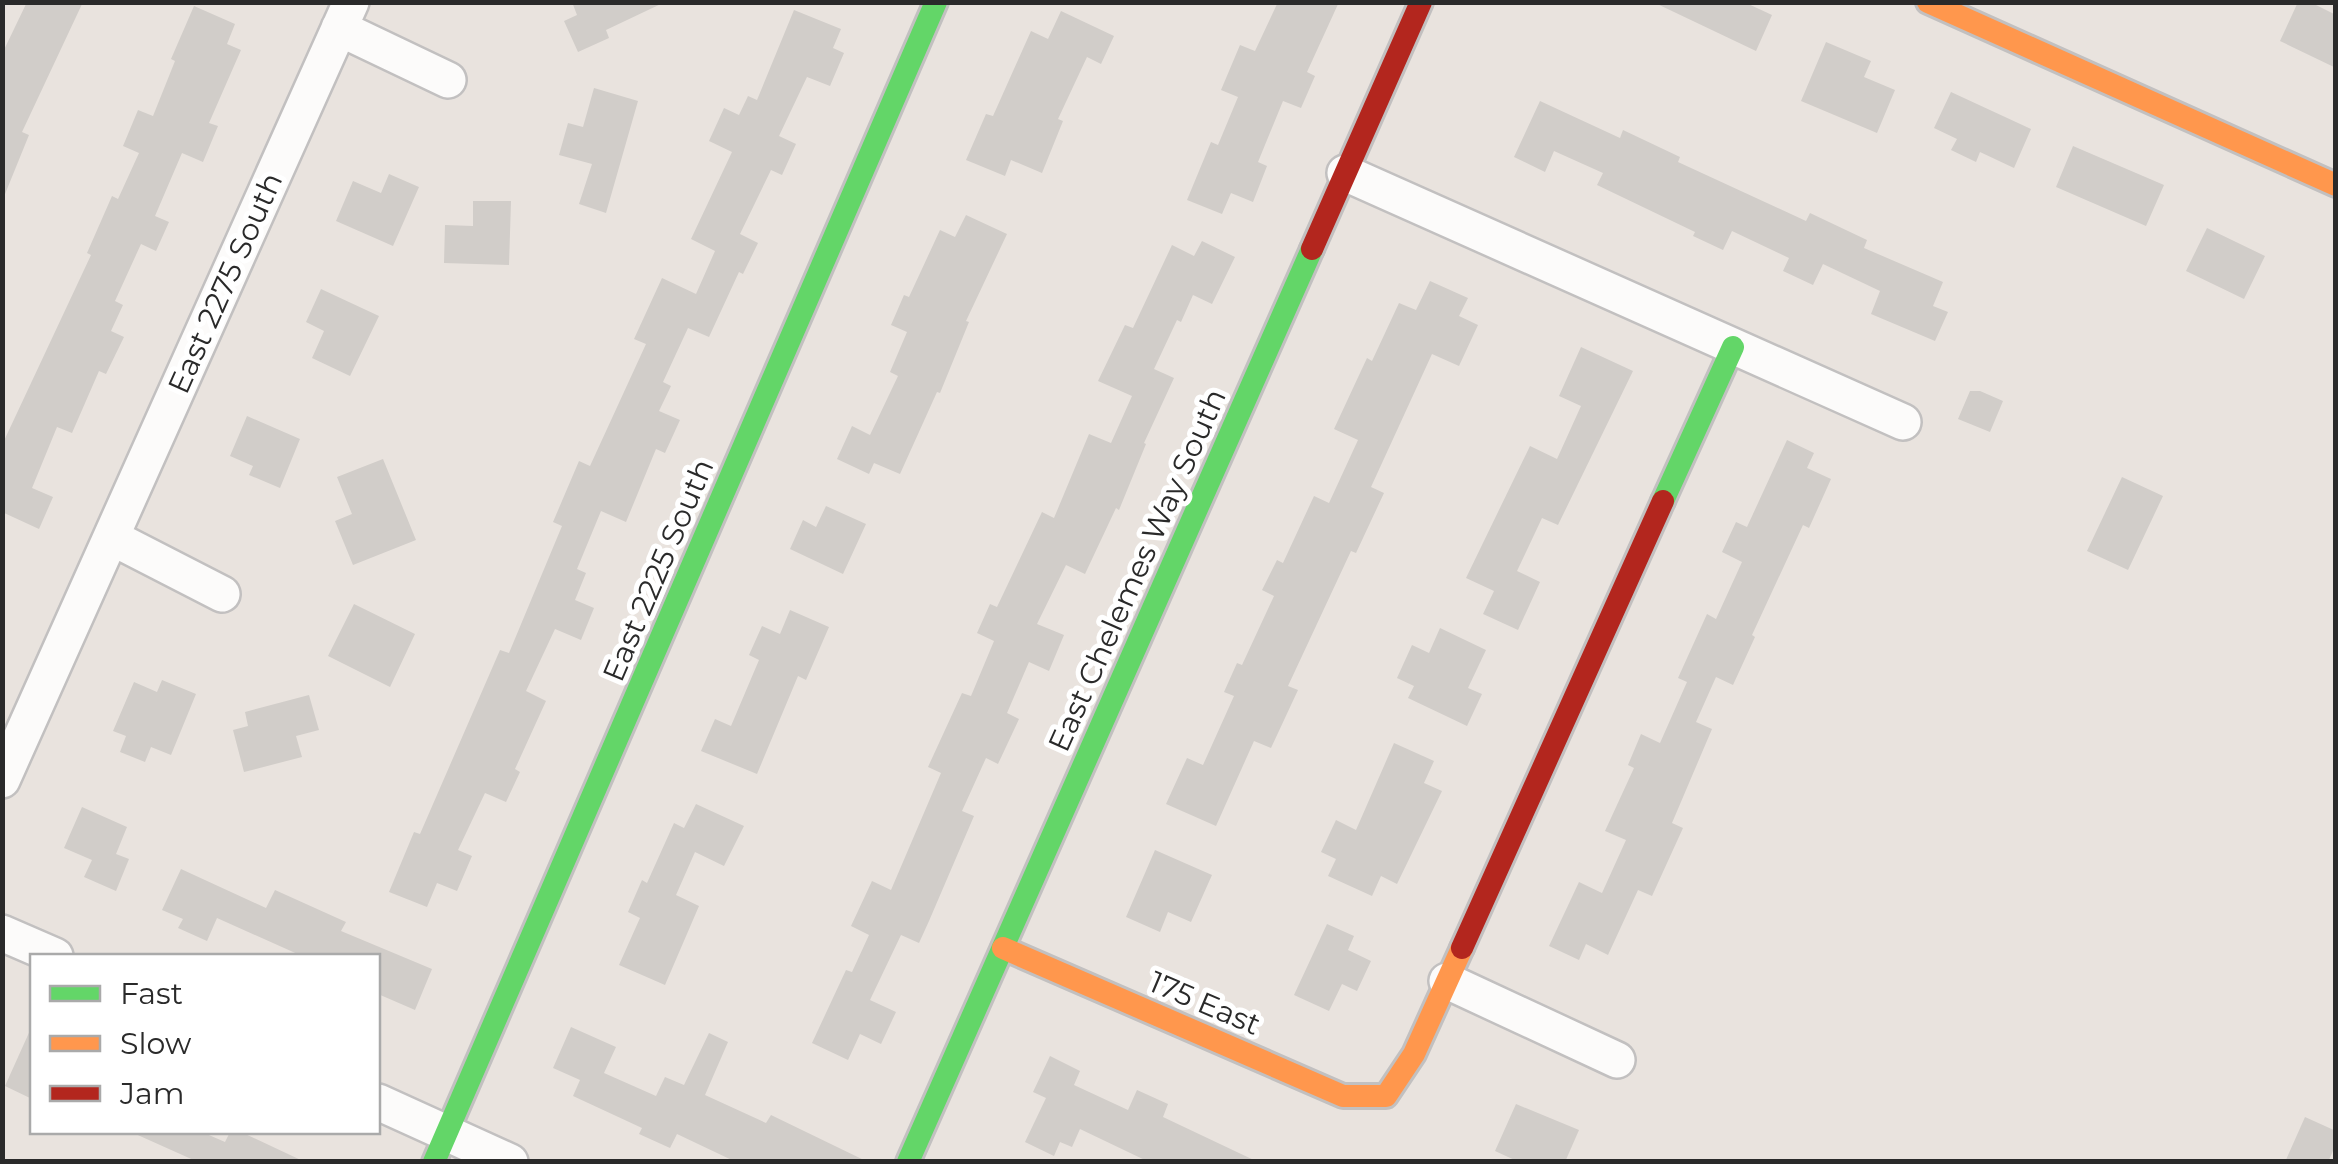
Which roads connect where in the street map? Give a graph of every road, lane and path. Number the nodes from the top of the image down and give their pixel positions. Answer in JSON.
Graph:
{"nodes":[{"id":1,"x":936,"y":2,"type":"edge"},
{"id":2,"x":1421,"y":2,"type":"edge"},
{"id":3,"x":1928,"y":2,"type":"edge"},
{"id":4,"x":345,"y":15,"type":"edge"},
{"id":5,"x":448,"y":80,"type":"dead end"},
{"id":6,"x":1346,"y":173,"type":"junction"},
{"id":7,"x":2336,"y":185,"type":"edge"},
{"id":8,"x":1733,"y":348,"type":"junction"},
{"id":9,"x":1903,"y":422,"type":"dead end"},
{"id":10,"x":111,"y":537,"type":"junction"},
{"id":11,"x":222,"y":594,"type":"dead end"},
{"id":12,"x":2,"y":780,"type":"edge"},
{"id":13,"x":2,"y":933,"type":"edge"},
{"id":14,"x":1003,"y":948,"type":"junction"},
{"id":15,"x":50,"y":954,"type":"edge"},
{"id":16,"x":1447,"y":981,"type":"junction"},
{"id":17,"x":1617,"y":1060,"type":"dead end"},
{"id":18,"x":380,"y":1103,"type":"edge"},
{"id":19,"x":441,"y":1147,"type":"edge"},
{"id":20,"x":510,"y":1162,"type":"edge"},
{"id":21,"x":908,"y":1162,"type":"edge"}],
"edges":[{"from":1,"to":19,"type":"street","name":"East 2225 South"},
{"from":2,"to":6,"type":"street","name":"East Chelemes Way South"},
{"from":3,"to":7,"type":"street"},
{"from":4,"to":5,"type":"street","name":"East 2275 South"},
{"from":4,"to":10,"type":"street","name":"East 2275 South"},
{"from":6,"to":8,"type":"street"},
{"from":6,"to":14,"type":"street","name":"East Chelemes Way South"},
{"from":8,"to":9,"type":"street"},
{"from":8,"to":16,"type":"street"},
{"from":10,"to":11,"type":"street"},
{"from":10,"to":12,"type":"street","name":"East 2275 South"},
{"from":13,"to":15,"type":"street"},
{"from":14,"to":16,"type":"street","name":"175 East"},
{"from":14,"to":21,"type":"street","name":"East Chelemes Way South"},
{"from":16,"to":17,"type":"street"},
{"from":18,"to":19,"type":"street"},
{"from":19,"to":20,"type":"street"}]}
